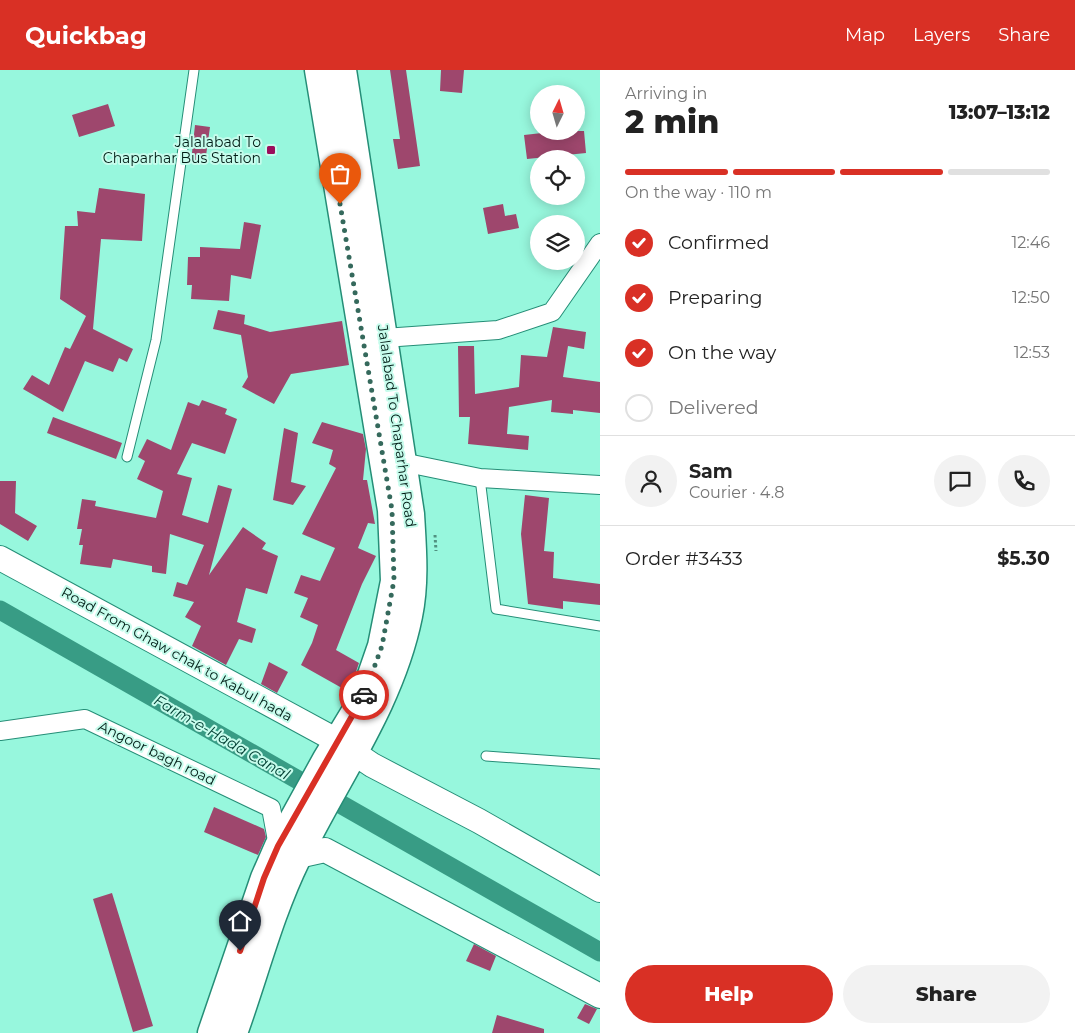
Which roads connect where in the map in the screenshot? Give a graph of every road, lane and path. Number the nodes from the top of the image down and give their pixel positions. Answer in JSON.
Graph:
{"nodes":[{"id":1,"x":194,"y":70,"type":"edge"},
{"id":2,"x":318,"y":70,"type":"edge"},
{"id":3,"x":343,"y":70,"type":"edge"},
{"id":4,"x":600,"y":243,"type":"edge"},
{"id":5,"x":384,"y":338,"type":"junction"},
{"id":6,"x":127,"y":458,"type":"dead end"},
{"id":7,"x":402,"y":462,"type":"junction"},
{"id":8,"x":480,"y":478,"type":"junction"},
{"id":9,"x":600,"y":485,"type":"edge"},
{"id":10,"x":0,"y":558,"type":"edge"},
{"id":11,"x":600,"y":626,"type":"edge"},
{"id":12,"x":0,"y":732,"type":"edge"},
{"id":13,"x":340,"y":756,"type":"junction"},
{"id":14,"x":486,"y":756,"type":"dead end"},
{"id":15,"x":600,"y":764,"type":"edge"},
{"id":16,"x":293,"y":843,"type":"junction"},
{"id":17,"x":274,"y":881,"type":"junction"},
{"id":18,"x":600,"y":890,"type":"edge"},
{"id":19,"x":600,"y":996,"type":"edge"},
{"id":20,"x":211,"y":1033,"type":"edge"},
{"id":21,"x":234,"y":1033,"type":"edge"}],
"edges":[{"from":1,"to":6,"type":"lane"},
{"from":2,"to":13,"type":"main road","name":"Jalalabad To Chaparhar Road"},
{"from":3,"to":5,"type":"main road","name":"Jalalabad To Chaparhar Road"},
{"from":4,"to":5,"type":"street"},
{"from":5,"to":7,"type":"main road","name":"Jalalabad To Chaparhar Road"},
{"from":7,"to":8,"type":"street"},
{"from":7,"to":13,"type":"main road","name":"Jalalabad To Chaparhar Road"},
{"from":8,"to":9,"type":"street"},
{"from":8,"to":11,"type":"lane"},
{"from":10,"to":13,"type":"street","name":"Road From Ghaw chak to Kabul hada"},
{"from":12,"to":16,"type":"street","name":"Angoor bagh road"},
{"from":13,"to":16,"type":"main road"},
{"from":13,"to":18,"type":"street","name":"Road From Ghaw chak to Kabul hada"},
{"from":14,"to":15,"type":"lane"},
{"from":16,"to":17,"type":"main road"},
{"from":16,"to":19,"type":"street"},
{"from":17,"to":20,"type":"main road"},
{"from":17,"to":21,"type":"main road"}]}
